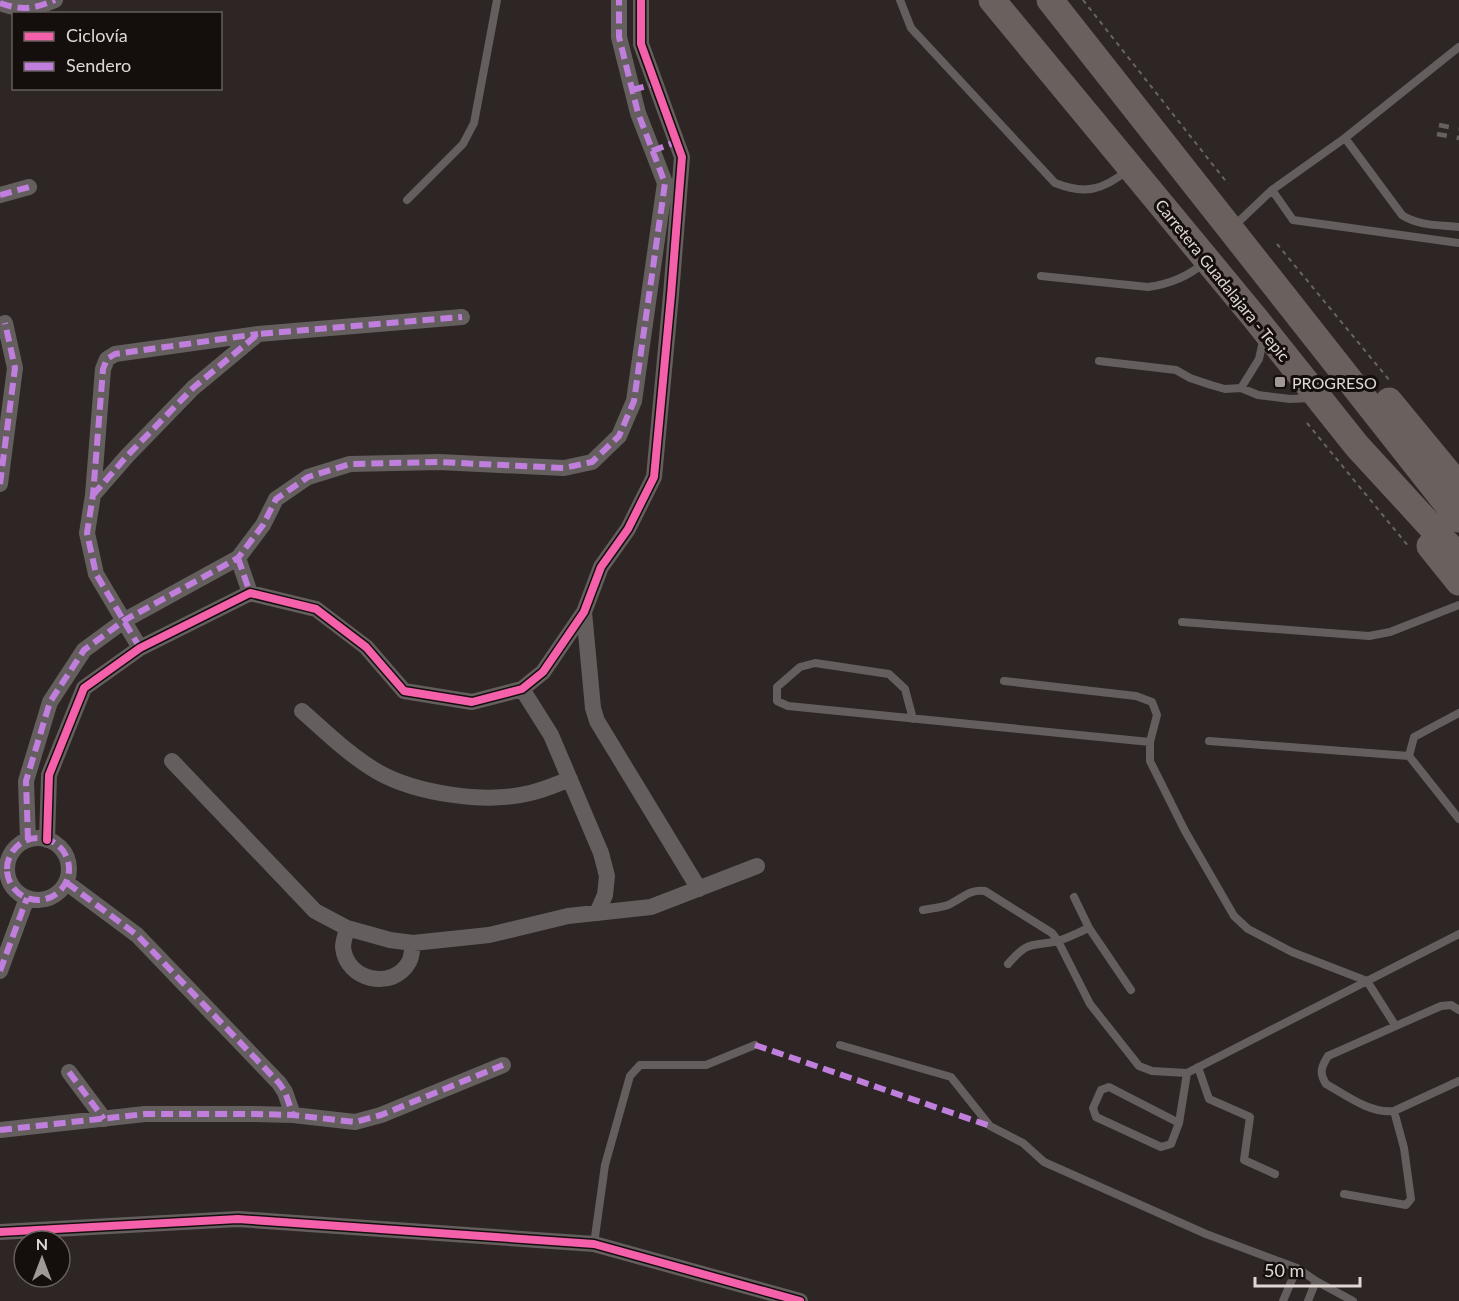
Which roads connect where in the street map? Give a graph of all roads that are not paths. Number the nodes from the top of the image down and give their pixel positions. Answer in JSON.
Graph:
{"nodes":[{"id":1,"x":55,"y":0,"type":"edge"},
{"id":2,"x":497,"y":0,"type":"edge"},
{"id":3,"x":619,"y":0,"type":"edge"},
{"id":4,"x":640,"y":0,"type":"edge"},
{"id":5,"x":900,"y":0,"type":"edge"},
{"id":6,"x":992,"y":0,"type":"edge"},
{"id":7,"x":1050,"y":0,"type":"edge"},
{"id":8,"x":0,"y":3,"type":"edge"},
{"id":9,"x":1459,"y":47,"type":"edge"},
{"id":10,"x":655,"y":84,"type":"junction"},
{"id":11,"x":632,"y":90,"type":"junction"},
{"id":12,"x":1345,"y":138,"type":"junction"},
{"id":13,"x":676,"y":142,"type":"junction"},
{"id":14,"x":652,"y":151,"type":"junction"},
{"id":15,"x":1131,"y":168,"type":"junction"},
{"id":16,"x":29,"y":187,"type":"dead end"},
{"id":17,"x":1272,"y":190,"type":"junction"},
{"id":18,"x":0,"y":195,"type":"edge"},
{"id":19,"x":407,"y":200,"type":"dead end"},
{"id":20,"x":1459,"y":227,"type":"edge"},
{"id":21,"x":1231,"y":230,"type":"junction"},
{"id":22,"x":1459,"y":243,"type":"edge"},
{"id":23,"x":1207,"y":260,"type":"junction"},
{"id":24,"x":1041,"y":276,"type":"dead end"},
{"id":25,"x":649,"y":295,"type":"junction"},
{"id":26,"x":671,"y":296,"type":"junction"},
{"id":27,"x":1284,"y":298,"type":"junction"},
{"id":28,"x":462,"y":317,"type":"dead end"},
{"id":29,"x":5,"y":323,"type":"dead end"},
{"id":30,"x":1266,"y":331,"type":"junction"},
{"id":31,"x":258,"y":334,"type":"junction"},
{"id":32,"x":1099,"y":361,"type":"dead end"},
{"id":33,"x":1241,"y":388,"type":"junction"},
{"id":34,"x":1319,"y":398,"type":"junction"},
{"id":35,"x":1357,"y":446,"type":"junction"},
{"id":36,"x":0,"y":484,"type":"edge"},
{"id":37,"x":1459,"y":486,"type":"edge"},
{"id":38,"x":93,"y":495,"type":"junction"},
{"id":39,"x":1459,"y":519,"type":"edge"},
{"id":40,"x":1459,"y":557,"type":"edge"},
{"id":41,"x":238,"y":558,"type":"junction"},
{"id":42,"x":1459,"y":582,"type":"edge"},
{"id":43,"x":250,"y":593,"type":"junction"},
{"id":44,"x":1459,"y":605,"type":"edge"},
{"id":45,"x":584,"y":612,"type":"junction"},
{"id":46,"x":125,"y":620,"type":"junction"},
{"id":47,"x":1182,"y":622,"type":"dead end"},
{"id":48,"x":140,"y":648,"type":"junction"},
{"id":49,"x":1004,"y":681,"type":"dead end"},
{"id":50,"x":522,"y":689,"type":"junction"},
{"id":51,"x":302,"y":711,"type":"dead end"},
{"id":52,"x":1459,"y":713,"type":"edge"},
{"id":53,"x":913,"y":719,"type":"junction"},
{"id":54,"x":1209,"y":741,"type":"dead end"},
{"id":55,"x":1150,"y":742,"type":"junction"},
{"id":56,"x":1409,"y":756,"type":"junction"},
{"id":57,"x":172,"y":761,"type":"dead end"},
{"id":58,"x":570,"y":779,"type":"junction"},
{"id":59,"x":1459,"y":819,"type":"edge"},
{"id":60,"x":28,"y":840,"type":"junction"},
{"id":61,"x":47,"y":840,"type":"junction"},
{"id":62,"x":5,"y":851,"type":"edge"},
{"id":63,"x":757,"y":866,"type":"dead end"},
{"id":64,"x":67,"y":883,"type":"junction"},
{"id":65,"x":699,"y":889,"type":"junction"},
{"id":66,"x":1074,"y":897,"type":"dead end"},
{"id":67,"x":27,"y":898,"type":"junction"},
{"id":68,"x":923,"y":910,"type":"dead end"},
{"id":69,"x":597,"y":913,"type":"junction"},
{"id":70,"x":347,"y":928,"type":"junction"},
{"id":71,"x":1089,"y":928,"type":"junction"},
{"id":72,"x":1459,"y":934,"type":"edge"},
{"id":73,"x":1058,"y":941,"type":"junction"},
{"id":74,"x":414,"y":943,"type":"junction"},
{"id":75,"x":1008,"y":964,"type":"dead end"},
{"id":76,"x":0,"y":971,"type":"edge"},
{"id":77,"x":1367,"y":981,"type":"junction"},
{"id":78,"x":1131,"y":990,"type":"dead end"},
{"id":79,"x":1459,"y":1010,"type":"edge"},
{"id":80,"x":1395,"y":1025,"type":"junction"},
{"id":81,"x":755,"y":1045,"type":"dead end"},
{"id":82,"x":840,"y":1045,"type":"dead end"},
{"id":83,"x":503,"y":1065,"type":"dead end"},
{"id":84,"x":1198,"y":1067,"type":"junction"},
{"id":85,"x":69,"y":1072,"type":"dead end"},
{"id":86,"x":1187,"y":1073,"type":"junction"},
{"id":87,"x":1459,"y":1081,"type":"edge"},
{"id":88,"x":1394,"y":1112,"type":"junction"},
{"id":89,"x":293,"y":1115,"type":"junction"},
{"id":90,"x":104,"y":1119,"type":"junction"},
{"id":91,"x":1179,"y":1123,"type":"junction"},
{"id":92,"x":0,"y":1130,"type":"edge"},
{"id":93,"x":1275,"y":1174,"type":"dead end"},
{"id":94,"x":1344,"y":1194,"type":"dead end"},
{"id":95,"x":0,"y":1232,"type":"edge"},
{"id":96,"x":594,"y":1244,"type":"junction"},
{"id":97,"x":1297,"y":1268,"type":"junction"},
{"id":98,"x":1316,"y":1281,"type":"junction"},
{"id":99,"x":1334,"y":1297,"type":"edge"},
{"id":100,"x":800,"y":1301,"type":"edge"},
{"id":101,"x":1283,"y":1301,"type":"edge"},
{"id":102,"x":1308,"y":1301,"type":"edge"},
{"id":103,"x":1353,"y":1301,"type":"edge"}],
"edges":[{"from":1,"to":8,"type":"street"},
{"from":2,"to":19,"type":"lane"},
{"from":3,"to":11,"type":"street"},
{"from":4,"to":10,"type":"street"},
{"from":5,"to":15,"type":"lane"},
{"from":6,"to":15,"type":"highway","name":"Carretera Guadalajara - Tepic"},
{"from":7,"to":21,"type":"highway"},
{"from":9,"to":12,"type":"lane"},
{"from":10,"to":11,"type":"street"},
{"from":10,"to":13,"type":"street"},
{"from":11,"to":14,"type":"street"},
{"from":12,"to":17,"type":"lane"},
{"from":12,"to":20,"type":"lane"},
{"from":13,"to":14,"type":"street"},
{"from":13,"to":26,"type":"street"},
{"from":14,"to":25,"type":"street"},
{"from":15,"to":23,"type":"highway","name":"Carretera Guadalajara - Tepic"},
{"from":16,"to":18,"type":"street"},
{"from":17,"to":21,"type":"lane"},
{"from":17,"to":22,"type":"lane"},
{"from":21,"to":27,"type":"highway"},
{"from":23,"to":24,"type":"lane"},
{"from":23,"to":30,"type":"highway","name":"Carretera Guadalajara - Tepic"},
{"from":25,"to":26,"type":"street"},
{"from":25,"to":41,"type":"street"},
{"from":26,"to":45,"type":"street"},
{"from":27,"to":37,"type":"highway"},
{"from":27,"to":39,"type":"highway"},
{"from":28,"to":31,"type":"street"},
{"from":29,"to":36,"type":"street"},
{"from":30,"to":33,"type":"lane"},
{"from":30,"to":34,"type":"highway","name":"Carretera Guadalajara - Tepic"},
{"from":31,"to":38,"type":"street"},
{"from":31,"to":38,"type":"street"},
{"from":32,"to":33,"type":"lane"},
{"from":33,"to":34,"type":"lane"},
{"from":34,"to":35,"type":"highway","name":"Carretera Guadalajara - Tepic"},
{"from":35,"to":40,"type":"highway","name":"Carretera Guadalajara - Tepic"},
{"from":35,"to":42,"type":"highway"},
{"from":38,"to":46,"type":"street"},
{"from":41,"to":43,"type":"street"},
{"from":41,"to":46,"type":"street"},
{"from":43,"to":48,"type":"street"},
{"from":43,"to":50,"type":"street"},
{"from":44,"to":47,"type":"lane"},
{"from":45,"to":50,"type":"street"},
{"from":45,"to":65,"type":"street"},
{"from":46,"to":48,"type":"street"},
{"from":46,"to":60,"type":"street"},
{"from":48,"to":61,"type":"street"},
{"from":49,"to":55,"type":"lane"},
{"from":50,"to":58,"type":"street"},
{"from":51,"to":58,"type":"street"},
{"from":52,"to":56,"type":"lane"},
{"from":53,"to":53,"type":"lane"},
{"from":53,"to":55,"type":"lane"},
{"from":54,"to":56,"type":"lane"},
{"from":55,"to":77,"type":"lane"},
{"from":56,"to":59,"type":"lane"},
{"from":57,"to":70,"type":"street"},
{"from":58,"to":69,"type":"street"},
{"from":60,"to":61,"type":"street"},
{"from":60,"to":62,"type":"street"},
{"from":61,"to":64,"type":"street"},
{"from":62,"to":67,"type":"street"},
{"from":63,"to":65,"type":"street"},
{"from":64,"to":67,"type":"street"},
{"from":64,"to":89,"type":"street"},
{"from":65,"to":69,"type":"street"},
{"from":66,"to":71,"type":"lane"},
{"from":67,"to":76,"type":"street"},
{"from":68,"to":73,"type":"lane"},
{"from":69,"to":74,"type":"street"},
{"from":70,"to":74,"type":"street"},
{"from":70,"to":74,"type":"street"},
{"from":71,"to":73,"type":"lane"},
{"from":71,"to":78,"type":"lane"},
{"from":72,"to":77,"type":"lane"},
{"from":73,"to":75,"type":"lane"},
{"from":73,"to":86,"type":"lane"},
{"from":77,"to":80,"type":"lane"},
{"from":77,"to":84,"type":"lane"},
{"from":79,"to":80,"type":"lane"},
{"from":80,"to":88,"type":"lane"},
{"from":81,"to":96,"type":"lane"},
{"from":82,"to":97,"type":"lane"},
{"from":83,"to":89,"type":"street"},
{"from":84,"to":86,"type":"lane"},
{"from":84,"to":93,"type":"lane"},
{"from":85,"to":90,"type":"street"},
{"from":86,"to":91,"type":"lane"},
{"from":87,"to":88,"type":"lane"},
{"from":88,"to":94,"type":"lane"},
{"from":89,"to":90,"type":"street"},
{"from":90,"to":92,"type":"street"},
{"from":91,"to":91,"type":"lane"},
{"from":95,"to":96,"type":"street"},
{"from":96,"to":100,"type":"street"},
{"from":97,"to":98,"type":"lane"},
{"from":97,"to":101,"type":"lane"},
{"from":98,"to":99,"type":"lane"},
{"from":98,"to":102,"type":"lane"},
{"from":99,"to":103,"type":"lane"}]}
